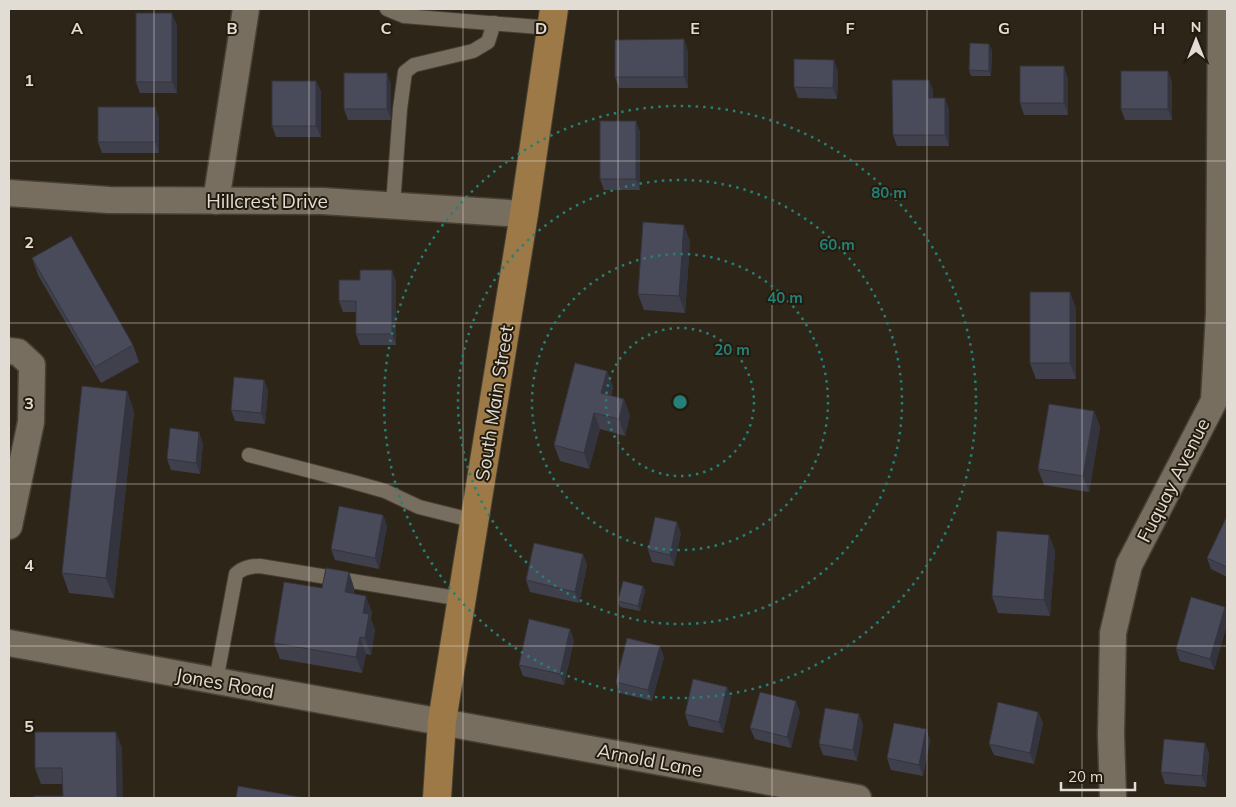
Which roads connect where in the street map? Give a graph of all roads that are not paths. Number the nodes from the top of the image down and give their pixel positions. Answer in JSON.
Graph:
{"nodes":[{"id":1,"x":246,"y":9,"type":"edge"},
{"id":2,"x":387,"y":9,"type":"edge"},
{"id":3,"x":1221,"y":9,"type":"edge"},
{"id":4,"x":553,"y":18,"type":"edge"},
{"id":5,"x":494,"y":24,"type":"junction"},
{"id":6,"x":9,"y":193,"type":"edge"},
{"id":7,"x":216,"y":201,"type":"junction"},
{"id":8,"x":393,"y":206,"type":"junction"},
{"id":9,"x":524,"y":214,"type":"junction"},
{"id":10,"x":9,"y":351,"type":"edge"},
{"id":11,"x":249,"y":455,"type":"dead end"},
{"id":12,"x":475,"y":521,"type":"junction"},
{"id":13,"x":9,"y":526,"type":"edge"},
{"id":14,"x":462,"y":600,"type":"junction"},
{"id":15,"x":9,"y":643,"type":"edge"},
{"id":16,"x":216,"y":681,"type":"junction"},
{"id":17,"x":442,"y":721,"type":"junction"},
{"id":18,"x":437,"y":798,"type":"edge"},
{"id":19,"x":858,"y":798,"type":"edge"},
{"id":20,"x":1113,"y":798,"type":"edge"}],
"edges":[{"from":1,"to":7,"type":"street"},
{"from":2,"to":5,"type":"lane"},
{"from":3,"to":20,"type":"street","name":"Fuquay Avenue"},
{"from":4,"to":5,"type":"lane"},
{"from":4,"to":9,"type":"main road","name":"South Main Street"},
{"from":5,"to":8,"type":"lane"},
{"from":6,"to":7,"type":"street","name":"Hillcrest Drive"},
{"from":7,"to":8,"type":"street","name":"Hillcrest Drive"},
{"from":8,"to":9,"type":"street","name":"Hillcrest Drive"},
{"from":9,"to":12,"type":"main road","name":"South Main Street"},
{"from":10,"to":13,"type":"street"},
{"from":11,"to":12,"type":"lane"},
{"from":12,"to":14,"type":"main road","name":"South Main Street"},
{"from":14,"to":16,"type":"lane"},
{"from":14,"to":17,"type":"main road","name":"South Main Street"},
{"from":15,"to":16,"type":"street","name":"Jones Road"},
{"from":16,"to":17,"type":"street","name":"Jones Road"},
{"from":17,"to":18,"type":"main road","name":"South Main Street"},
{"from":17,"to":19,"type":"street","name":"Arnold Lane"}]}
